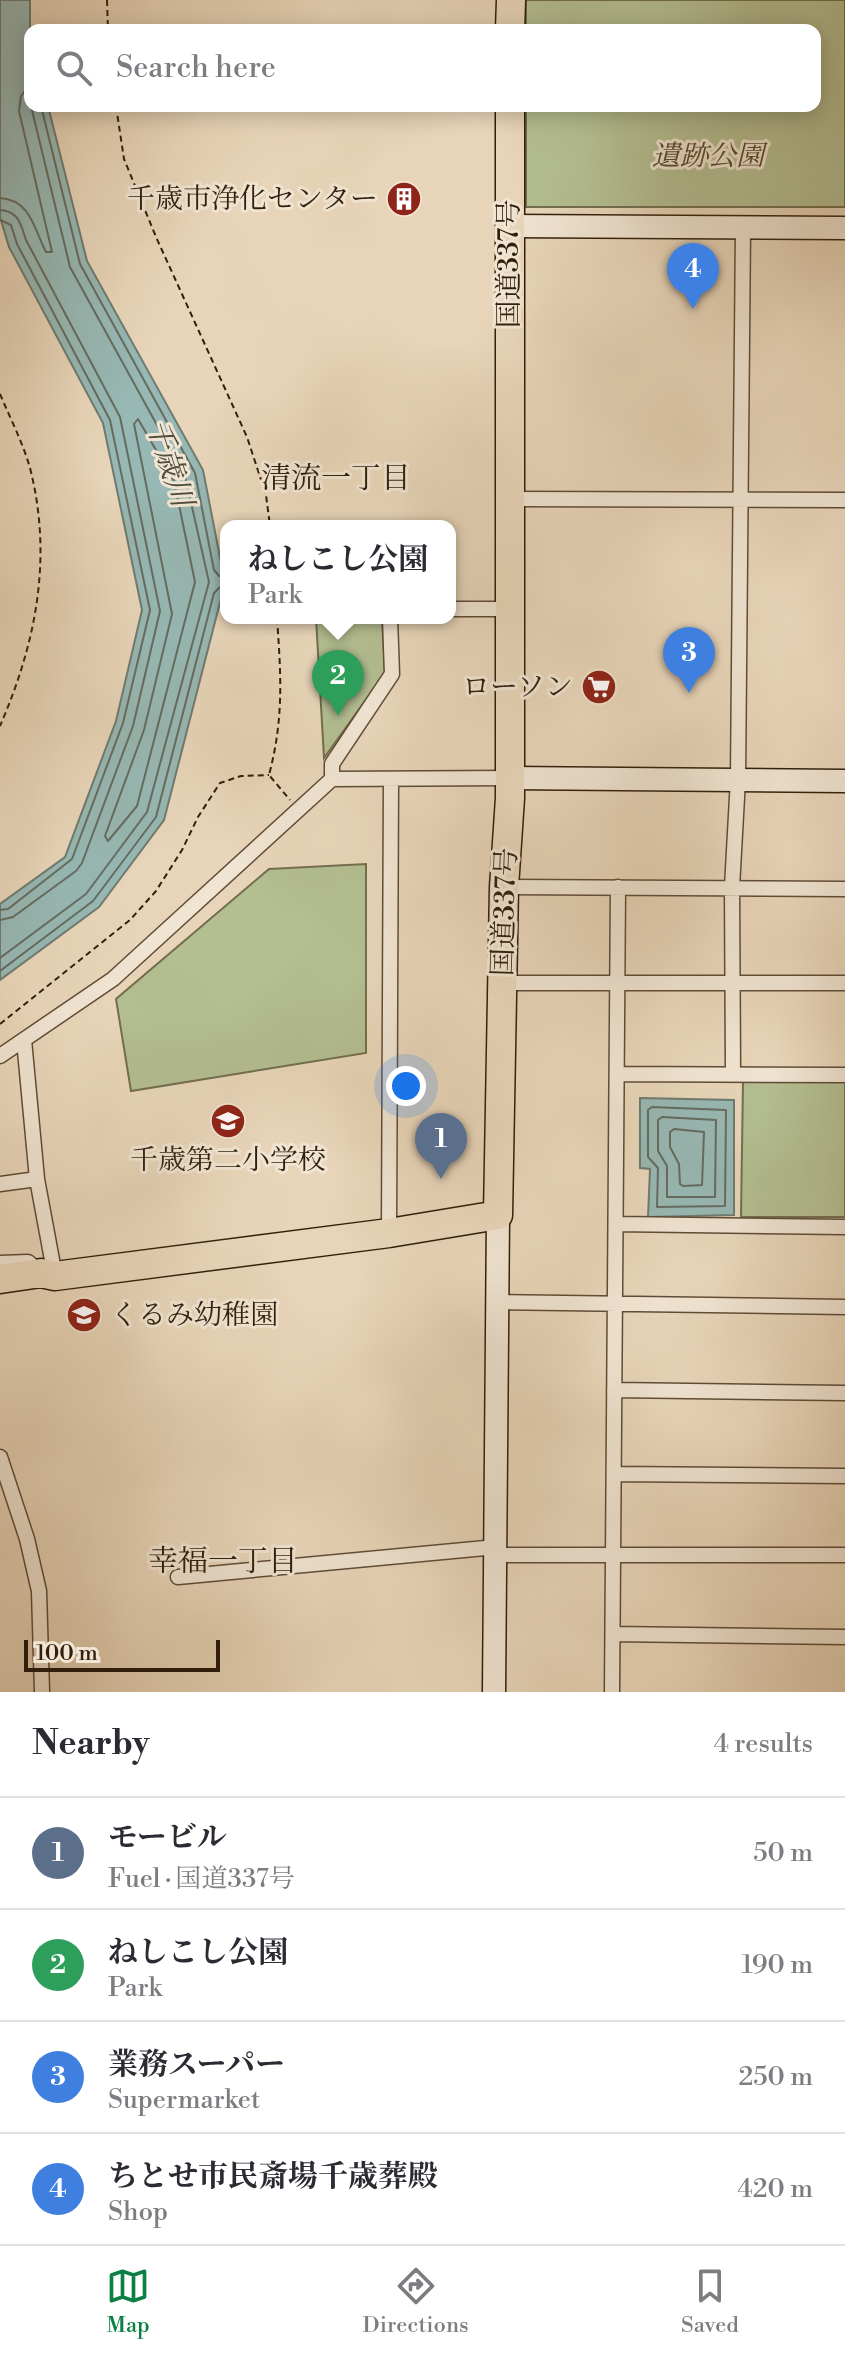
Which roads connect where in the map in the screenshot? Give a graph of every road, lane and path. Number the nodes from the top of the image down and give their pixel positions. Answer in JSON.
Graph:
{"nodes":[{"id":1,"x":107,"y":0,"type":"edge"},
{"id":2,"x":511,"y":0,"type":"edge"},
{"id":3,"x":108,"y":24,"type":"edge"},
{"id":4,"x":510,"y":24,"type":"edge"},
{"id":5,"x":117,"y":112,"type":"edge"},
{"id":6,"x":510,"y":112,"type":"edge"},
{"id":7,"x":509,"y":226,"type":"junction"},
{"id":8,"x":743,"y":227,"type":"junction"},
{"id":9,"x":845,"y":228,"type":"edge"},
{"id":10,"x":0,"y":394,"type":"edge"},
{"id":11,"x":741,"y":498,"type":"junction"},
{"id":12,"x":510,"y":499,"type":"junction"},
{"id":13,"x":845,"y":500,"type":"edge"},
{"id":14,"x":269,"y":520,"type":"edge"},
{"id":15,"x":456,"y":609,"type":"edge"},
{"id":16,"x":510,"y":609,"type":"junction"},
{"id":17,"x":277,"y":624,"type":"edge"},
{"id":18,"x":390,"y":624,"type":"edge"},
{"id":19,"x":0,"y":726,"type":"edge"},
{"id":20,"x":269,"y":775,"type":"junction"},
{"id":21,"x":510,"y":778,"type":"junction"},
{"id":22,"x":332,"y":779,"type":"junction"},
{"id":23,"x":391,"y":779,"type":"junction"},
{"id":24,"x":738,"y":779,"type":"junction"},
{"id":25,"x":845,"y":781,"type":"edge"},
{"id":26,"x":297,"y":809,"type":"junction"},
{"id":27,"x":504,"y":887,"type":"junction"},
{"id":28,"x":618,"y":887,"type":"junction"},
{"id":29,"x":732,"y":887,"type":"junction"},
{"id":30,"x":845,"y":889,"type":"edge"},
{"id":31,"x":619,"y":982,"type":"junction"},
{"id":32,"x":733,"y":982,"type":"junction"},
{"id":33,"x":502,"y":983,"type":"junction"},
{"id":34,"x":845,"y":983,"type":"edge"},
{"id":35,"x":0,"y":1024,"type":"edge"},
{"id":36,"x":24,"y":1040,"type":"junction"},
{"id":37,"x":0,"y":1056,"type":"edge"},
{"id":38,"x":618,"y":1074,"type":"junction"},
{"id":39,"x":733,"y":1074,"type":"junction"},
{"id":40,"x":845,"y":1075,"type":"edge"},
{"id":41,"x":37,"y":1179,"type":"junction"},
{"id":42,"x":0,"y":1184,"type":"edge"},
{"id":43,"x":498,"y":1215,"type":"junction"},
{"id":44,"x":616,"y":1224,"type":"junction"},
{"id":45,"x":845,"y":1227,"type":"edge"},
{"id":46,"x":389,"y":1233,"type":"junction"},
{"id":47,"x":0,"y":1263,"type":"edge"},
{"id":48,"x":48,"y":1275,"type":"junction"},
{"id":49,"x":0,"y":1279,"type":"edge"},
{"id":50,"x":498,"y":1302,"type":"junction"},
{"id":51,"x":615,"y":1305,"type":"junction"},
{"id":52,"x":845,"y":1307,"type":"edge"},
{"id":53,"x":614,"y":1390,"type":"junction"},
{"id":54,"x":845,"y":1393,"type":"edge"},
{"id":55,"x":0,"y":1457,"type":"edge"},
{"id":56,"x":614,"y":1474,"type":"junction"},
{"id":57,"x":845,"y":1476,"type":"edge"},
{"id":58,"x":496,"y":1551,"type":"junction"},
{"id":59,"x":613,"y":1554,"type":"junction"},
{"id":60,"x":845,"y":1555,"type":"edge"},
{"id":61,"x":178,"y":1577,"type":"dead end"},
{"id":62,"x":613,"y":1634,"type":"junction"},
{"id":63,"x":845,"y":1637,"type":"edge"},
{"id":64,"x":42,"y":1692,"type":"edge"},
{"id":65,"x":494,"y":1692,"type":"edge"},
{"id":66,"x":612,"y":1692,"type":"edge"}],
"edges":[{"from":1,"to":3,"type":"path"},
{"from":2,"to":4,"type":"highway"},
{"from":5,"to":14,"type":"path"},
{"from":6,"to":7,"type":"highway","name":"国道337号"},
{"from":7,"to":8,"type":"street"},
{"from":7,"to":12,"type":"highway","name":"国道337号"},
{"from":8,"to":9,"type":"street"},
{"from":8,"to":11,"type":"street"},
{"from":10,"to":19,"type":"path"},
{"from":11,"to":12,"type":"street"},
{"from":11,"to":13,"type":"street"},
{"from":11,"to":24,"type":"street"},
{"from":12,"to":16,"type":"highway","name":"国道337号"},
{"from":15,"to":16,"type":"street"},
{"from":16,"to":21,"type":"highway","name":"国道337号"},
{"from":17,"to":20,"type":"path"},
{"from":18,"to":22,"type":"street"},
{"from":20,"to":26,"type":"path"},
{"from":20,"to":35,"type":"path"},
{"from":21,"to":23,"type":"street"},
{"from":21,"to":24,"type":"street"},
{"from":21,"to":27,"type":"highway","name":"国道337号"},
{"from":22,"to":23,"type":"street"},
{"from":22,"to":26,"type":"street"},
{"from":23,"to":46,"type":"street"},
{"from":24,"to":25,"type":"street"},
{"from":24,"to":29,"type":"street"},
{"from":26,"to":36,"type":"street"},
{"from":27,"to":28,"type":"street"},
{"from":27,"to":33,"type":"highway","name":"国道337号"},
{"from":28,"to":29,"type":"street"},
{"from":28,"to":31,"type":"street"},
{"from":29,"to":30,"type":"street"},
{"from":29,"to":32,"type":"street"},
{"from":31,"to":32,"type":"street"},
{"from":31,"to":33,"type":"street"},
{"from":31,"to":38,"type":"street"},
{"from":32,"to":34,"type":"street"},
{"from":32,"to":39,"type":"street"},
{"from":33,"to":43,"type":"highway","name":"国道337号"},
{"from":36,"to":37,"type":"street"},
{"from":36,"to":41,"type":"street"},
{"from":38,"to":39,"type":"street"},
{"from":38,"to":44,"type":"street"},
{"from":39,"to":40,"type":"street"},
{"from":41,"to":42,"type":"street"},
{"from":41,"to":48,"type":"street"},
{"from":43,"to":46,"type":"highway"},
{"from":43,"to":50,"type":"street"},
{"from":44,"to":45,"type":"street"},
{"from":44,"to":51,"type":"street"},
{"from":46,"to":48,"type":"highway"},
{"from":47,"to":48,"type":"street"},
{"from":48,"to":49,"type":"highway"},
{"from":50,"to":51,"type":"street"},
{"from":50,"to":58,"type":"street"},
{"from":51,"to":52,"type":"street"},
{"from":51,"to":53,"type":"street"},
{"from":53,"to":54,"type":"street"},
{"from":53,"to":56,"type":"street"},
{"from":55,"to":64,"type":"street"},
{"from":56,"to":57,"type":"street"},
{"from":56,"to":59,"type":"street"},
{"from":58,"to":59,"type":"street"},
{"from":58,"to":61,"type":"street"},
{"from":58,"to":65,"type":"street"},
{"from":59,"to":60,"type":"street"},
{"from":59,"to":62,"type":"street"},
{"from":62,"to":63,"type":"street"},
{"from":62,"to":66,"type":"street"}]}
